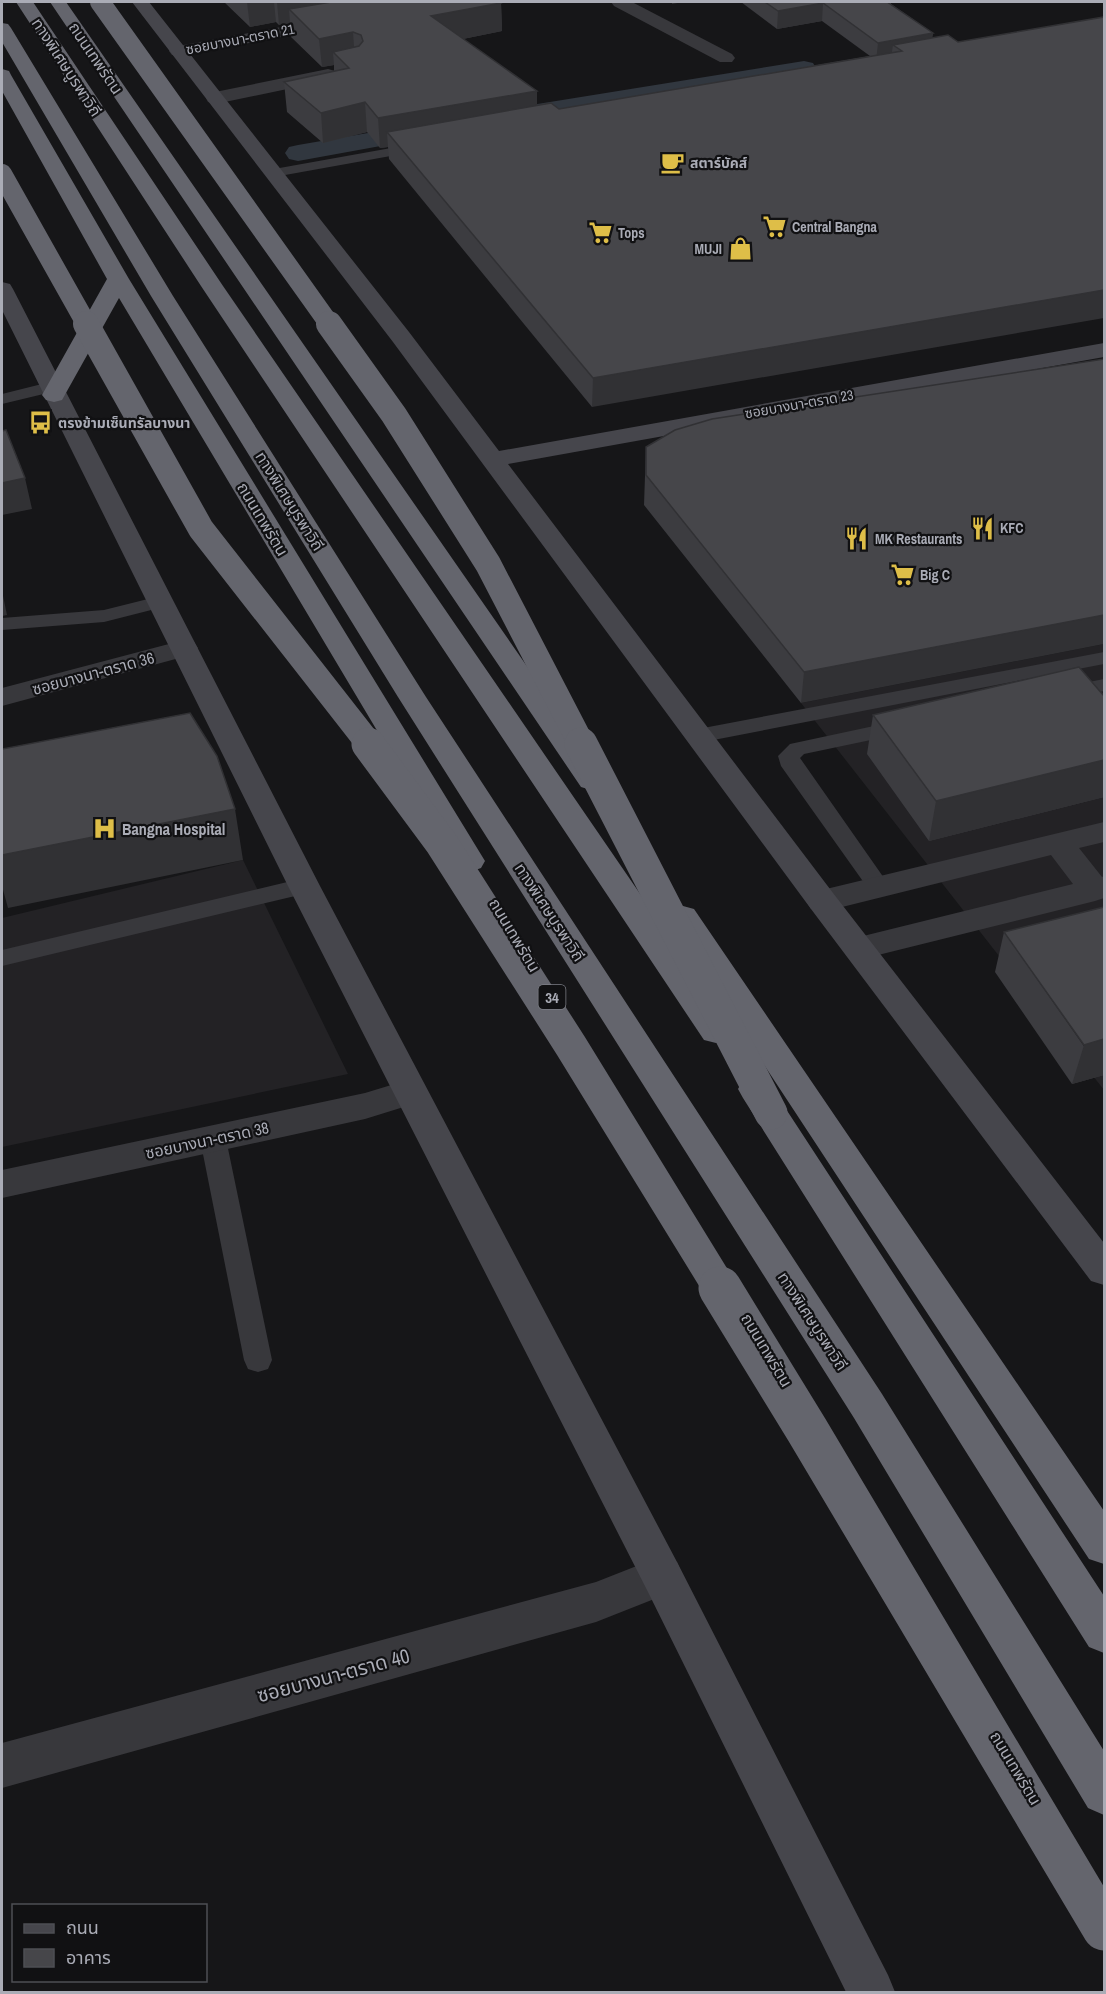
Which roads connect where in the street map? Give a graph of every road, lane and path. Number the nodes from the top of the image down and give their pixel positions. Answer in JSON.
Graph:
{"nodes":[{"id":1,"x":24,"y":2,"type":"edge"},
{"id":2,"x":58,"y":2,"type":"edge"},
{"id":3,"x":100,"y":2,"type":"edge"},
{"id":4,"x":144,"y":2,"type":"edge"},
{"id":5,"x":620,"y":2,"type":"edge"},
{"id":6,"x":351,"y":19,"type":"edge"},
{"id":7,"x":2,"y":28,"type":"edge"},
{"id":8,"x":178,"y":51,"type":"junction"},
{"id":9,"x":726,"y":58,"type":"dead end"},
{"id":10,"x":343,"y":72,"type":"edge"},
{"id":11,"x":2,"y":75,"type":"edge"},
{"id":12,"x":215,"y":98,"type":"junction"},
{"id":13,"x":437,"y":144,"type":"edge"},
{"id":14,"x":274,"y":173,"type":"junction"},
{"id":15,"x":2,"y":174,"type":"edge"},
{"id":16,"x":118,"y":279,"type":"junction"},
{"id":17,"x":4,"y":298,"type":"edge"},
{"id":18,"x":1104,"y":350,"type":"edge"},
{"id":19,"x":52,"y":391,"type":"junction"},
{"id":20,"x":2,"y":399,"type":"edge"},
{"id":21,"x":494,"y":459,"type":"junction"},
{"id":22,"x":160,"y":602,"type":"junction"},
{"id":23,"x":2,"y":624,"type":"edge"},
{"id":24,"x":184,"y":648,"type":"junction"},
{"id":25,"x":1104,"y":658,"type":"edge"},
{"id":26,"x":1104,"y":685,"type":"edge"},
{"id":27,"x":1046,"y":697,"type":"edge"},
{"id":28,"x":2,"y":698,"type":"edge"},
{"id":29,"x":920,"y":723,"type":"edge"},
{"id":30,"x":698,"y":736,"type":"junction"},
{"id":31,"x":1104,"y":832,"type":"edge"},
{"id":32,"x":1059,"y":843,"type":"junction"},
{"id":33,"x":304,"y":886,"type":"junction"},
{"id":34,"x":880,"y":888,"type":"junction"},
{"id":35,"x":1100,"y":889,"type":"edge"},
{"id":36,"x":822,"y":901,"type":"junction"},
{"id":37,"x":858,"y":948,"type":"junction"},
{"id":38,"x":2,"y":958,"type":"edge"},
{"id":39,"x":411,"y":1092,"type":"junction"},
{"id":40,"x":771,"y":1113,"type":"junction"},
{"id":41,"x":213,"y":1139,"type":"junction"},
{"id":42,"x":2,"y":1184,"type":"edge"},
{"id":43,"x":1104,"y":1269,"type":"edge"},
{"id":44,"x":258,"y":1360,"type":"dead end"},
{"id":45,"x":1104,"y":1545,"type":"edge"},
{"id":46,"x":662,"y":1576,"type":"junction"},
{"id":47,"x":1104,"y":1633,"type":"edge"},
{"id":48,"x":2,"y":1766,"type":"edge"},
{"id":49,"x":1104,"y":1792,"type":"edge"},
{"id":50,"x":1104,"y":1917,"type":"edge"},
{"id":51,"x":1104,"y":1929,"type":"edge"},
{"id":52,"x":871,"y":1992,"type":"edge"}],
"edges":[{"from":1,"to":40,"type":"highway","name":"ทางพิเศษบูรพาวิถี","bridge":true},
{"from":2,"to":45,"type":"highway","name":"ถนนเทพรัตน"},
{"from":3,"to":40,"type":"highway","bridge":true},
{"from":4,"to":8,"type":"main road"},
{"from":5,"to":9,"type":"street"},
{"from":6,"to":8,"type":"street","name":"ซอยบางนา-ตราด 21"},
{"from":7,"to":49,"type":"highway","name":"ทางพิเศษบูรพาวิถี"},
{"from":8,"to":12,"type":"main road"},
{"from":10,"to":12,"type":"street"},
{"from":11,"to":16,"type":"highway","name":"ถนนเทพรัตน","number":"34"},
{"from":12,"to":14,"type":"main road"},
{"from":13,"to":14,"type":"lane"},
{"from":14,"to":21,"type":"main road"},
{"from":15,"to":51,"type":"highway","bridge":true},
{"from":16,"to":19,"type":"highway"},
{"from":16,"to":50,"type":"highway","name":"ถนนเทพรัตน","number":"34"},
{"from":17,"to":19,"type":"main road"},
{"from":18,"to":21,"type":"main road","name":"ซอยบางนา-ตราด 23"},
{"from":19,"to":20,"type":"lane"},
{"from":19,"to":22,"type":"main road"},
{"from":21,"to":30,"type":"main road"},
{"from":22,"to":23,"type":"lane"},
{"from":22,"to":24,"type":"main road"},
{"from":24,"to":28,"type":"street","name":"ซอยบางนา-ตราด 36"},
{"from":24,"to":33,"type":"main road"},
{"from":25,"to":30,"type":"lane"},
{"from":26,"to":27,"type":"lane"},
{"from":29,"to":34,"type":"lane"},
{"from":30,"to":36,"type":"main road"},
{"from":31,"to":32,"type":"street"},
{"from":32,"to":34,"type":"street"},
{"from":32,"to":35,"type":"street"},
{"from":33,"to":38,"type":"lane"},
{"from":33,"to":39,"type":"main road"},
{"from":34,"to":36,"type":"street"},
{"from":35,"to":37,"type":"street"},
{"from":36,"to":37,"type":"main road"},
{"from":37,"to":43,"type":"main road"},
{"from":39,"to":41,"type":"street","name":"ซอยบางนา-ตราด 38"},
{"from":39,"to":46,"type":"main road"},
{"from":40,"to":47,"type":"highway","name":"ทางพิเศษบูรพาวิถี"},
{"from":41,"to":42,"type":"street","name":"ซอยบางนา-ตราด 38"},
{"from":41,"to":44,"type":"lane"},
{"from":46,"to":48,"type":"street","name":"ซอยบางนา-ตราด 40"},
{"from":46,"to":52,"type":"main road"}]}
